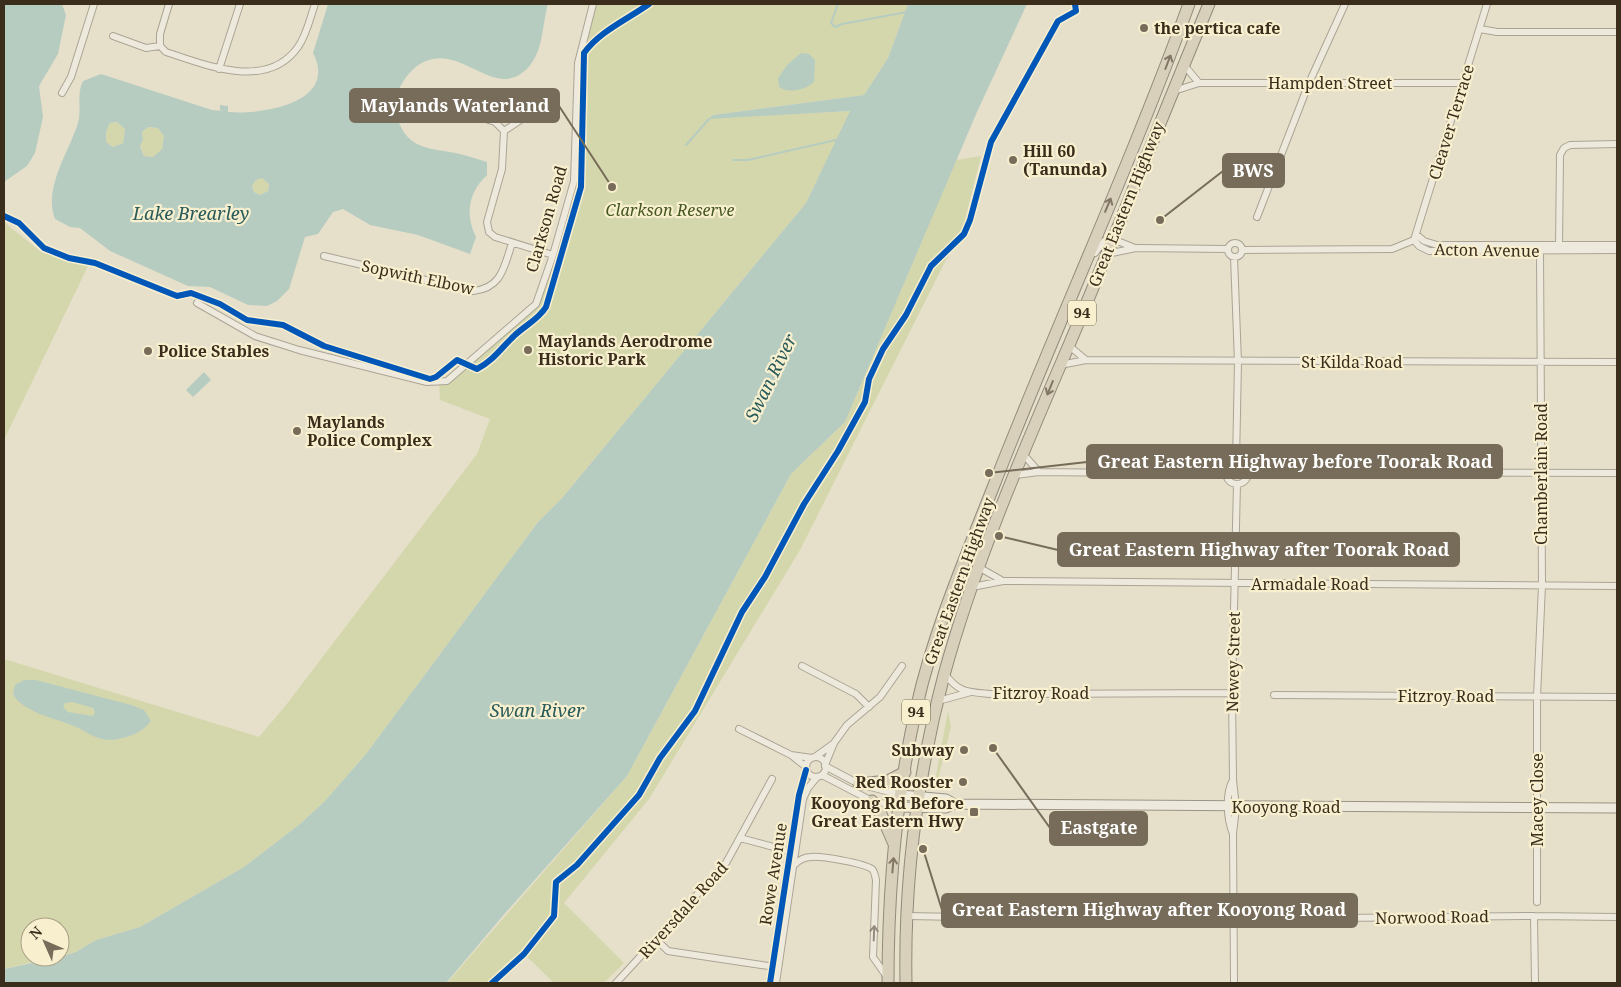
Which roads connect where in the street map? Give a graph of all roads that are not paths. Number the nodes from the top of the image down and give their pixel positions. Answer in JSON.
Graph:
{"nodes":[{"id":1,"x":94,"y":4,"type":"edge"},
{"id":2,"x":169,"y":4,"type":"edge"},
{"id":3,"x":240,"y":4,"type":"edge"},
{"id":4,"x":315,"y":4,"type":"edge"},
{"id":5,"x":593,"y":4,"type":"edge"},
{"id":6,"x":1189,"y":4,"type":"edge"},
{"id":7,"x":1209,"y":4,"type":"edge"},
{"id":8,"x":1345,"y":4,"type":"edge"},
{"id":9,"x":1487,"y":4,"type":"edge"},
{"id":10,"x":1480,"y":29,"type":"junction"},
{"id":11,"x":1617,"y":32,"type":"edge"},
{"id":12,"x":113,"y":36,"type":"dead end"},
{"id":13,"x":160,"y":46,"type":"junction"},
{"id":14,"x":1184,"y":65,"type":"junction"},
{"id":15,"x":219,"y":69,"type":"junction"},
{"id":16,"x":1199,"y":83,"type":"junction"},
{"id":17,"x":1309,"y":83,"type":"junction"},
{"id":18,"x":1462,"y":83,"type":"junction"},
{"id":19,"x":1173,"y":92,"type":"junction"},
{"id":20,"x":62,"y":93,"type":"dead end"},
{"id":21,"x":442,"y":105,"type":"dead end"},
{"id":22,"x":526,"y":116,"type":"dead end"},
{"id":23,"x":504,"y":131,"type":"junction"},
{"id":24,"x":1617,"y":144,"type":"edge"},
{"id":25,"x":1257,"y":217,"type":"dead end"},
{"id":26,"x":1415,"y":237,"type":"junction"},
{"id":27,"x":1111,"y":241,"type":"junction"},
{"id":28,"x":512,"y":243,"type":"junction"},
{"id":29,"x":1617,"y":244,"type":"edge"},
{"id":30,"x":1559,"y":247,"type":"junction"},
{"id":31,"x":1136,"y":248,"type":"junction"},
{"id":32,"x":1228,"y":249,"type":"junction"},
{"id":33,"x":1242,"y":250,"type":"junction"},
{"id":34,"x":1617,"y":250,"type":"edge"},
{"id":35,"x":1540,"y":251,"type":"junction"},
{"id":36,"x":1106,"y":254,"type":"junction"},
{"id":37,"x":553,"y":255,"type":"junction"},
{"id":38,"x":324,"y":256,"type":"dead end"},
{"id":39,"x":1234,"y":257,"type":"junction"},
{"id":40,"x":1080,"y":273,"type":"junction"},
{"id":41,"x":197,"y":303,"type":"dead end"},
{"id":42,"x":1068,"y":346,"type":"junction"},
{"id":43,"x":1086,"y":360,"type":"junction"},
{"id":44,"x":1238,"y":362,"type":"junction"},
{"id":45,"x":1541,"y":362,"type":"junction"},
{"id":46,"x":1617,"y":362,"type":"edge"},
{"id":47,"x":1060,"y":365,"type":"junction"},
{"id":48,"x":1023,"y":454,"type":"junction"},
{"id":49,"x":1236,"y":462,"type":"junction"},
{"id":50,"x":1039,"y":472,"type":"junction"},
{"id":51,"x":1247,"y":472,"type":"junction"},
{"id":52,"x":1541,"y":473,"type":"junction"},
{"id":53,"x":1226,"y":474,"type":"junction"},
{"id":54,"x":1617,"y":474,"type":"edge"},
{"id":55,"x":1015,"y":475,"type":"junction"},
{"id":56,"x":1237,"y":484,"type":"junction"},
{"id":57,"x":980,"y":568,"type":"junction"},
{"id":58,"x":1003,"y":581,"type":"junction"},
{"id":59,"x":1234,"y":584,"type":"junction"},
{"id":60,"x":1542,"y":584,"type":"junction"},
{"id":61,"x":1617,"y":586,"type":"edge"},
{"id":62,"x":972,"y":588,"type":"junction"},
{"id":63,"x":802,"y":666,"type":"dead end"},
{"id":64,"x":902,"y":666,"type":"dead end"},
{"id":65,"x":945,"y":674,"type":"junction"},
{"id":66,"x":971,"y":692,"type":"junction"},
{"id":67,"x":1232,"y":693,"type":"junction"},
{"id":68,"x":1274,"y":695,"type":"dead end"},
{"id":69,"x":1537,"y":697,"type":"junction"},
{"id":70,"x":1617,"y":697,"type":"edge"},
{"id":71,"x":938,"y":702,"type":"junction"},
{"id":72,"x":869,"y":708,"type":"junction"},
{"id":73,"x":739,"y":729,"type":"dead end"},
{"id":74,"x":834,"y":743,"type":"junction"},
{"id":75,"x":791,"y":755,"type":"junction"},
{"id":76,"x":814,"y":758,"type":"junction"},
{"id":77,"x":825,"y":765,"type":"junction"},
{"id":78,"x":806,"y":769,"type":"junction"},
{"id":79,"x":905,"y":772,"type":"junction"},
{"id":80,"x":820,"y":776,"type":"junction"},
{"id":81,"x":772,"y":779,"type":"dead end"},
{"id":82,"x":859,"y":784,"type":"junction"},
{"id":83,"x":872,"y":801,"type":"junction"},
{"id":84,"x":900,"y":801,"type":"junction"},
{"id":85,"x":919,"y":803,"type":"junction"},
{"id":86,"x":1232,"y":807,"type":"junction"},
{"id":87,"x":1536,"y":808,"type":"junction"},
{"id":88,"x":1617,"y":808,"type":"edge"},
{"id":89,"x":740,"y":838,"type":"junction"},
{"id":90,"x":894,"y":845,"type":"junction"},
{"id":91,"x":793,"y":853,"type":"junction"},
{"id":92,"x":794,"y":866,"type":"junction"},
{"id":93,"x":1537,"y":902,"type":"dead end"},
{"id":94,"x":907,"y":916,"type":"junction"},
{"id":95,"x":960,"y":916,"type":"dead end"},
{"id":96,"x":977,"y":916,"type":"dead end"},
{"id":97,"x":1534,"y":916,"type":"junction"},
{"id":98,"x":1617,"y":918,"type":"edge"},
{"id":99,"x":1234,"y":919,"type":"junction"},
{"id":100,"x":657,"y":940,"type":"junction"},
{"id":101,"x":775,"y":967,"type":"junction"},
{"id":102,"x":888,"y":980,"type":"edge"},
{"id":103,"x":616,"y":983,"type":"edge"},
{"id":104,"x":770,"y":983,"type":"edge"},
{"id":105,"x":776,"y":983,"type":"edge"},
{"id":106,"x":906,"y":983,"type":"edge"},
{"id":107,"x":1234,"y":983,"type":"edge"},
{"id":108,"x":1535,"y":983,"type":"edge"}],
"edges":[{"from":1,"to":20,"type":"street"},
{"from":2,"to":13,"type":"street"},
{"from":3,"to":15,"type":"street"},
{"from":4,"to":15,"type":"street"},
{"from":5,"to":37,"type":"street","name":"Clarkson Road"},
{"from":40,"to":6,"type":"highway","name":"Great Eastern Highway","number":"94","one_way":true},
{"from":7,"to":14,"type":"highway","name":"Great Eastern Highway","number":"94"},
{"from":8,"to":17,"type":"street"},
{"from":9,"to":10,"type":"street","name":"Cleaver Terrace"},
{"from":10,"to":11,"type":"street"},
{"from":10,"to":18,"type":"street","name":"Cleaver Terrace"},
{"from":12,"to":13,"type":"street"},
{"from":13,"to":15,"type":"street"},
{"from":14,"to":16,"type":"street"},
{"from":14,"to":19,"type":"highway","name":"Great Eastern Highway","number":"94"},
{"from":16,"to":17,"type":"street","name":"Hampden Street"},
{"from":16,"to":19,"type":"street","name":"Hampden Street"},
{"from":17,"to":18,"type":"street","name":"Hampden Street"},
{"from":17,"to":25,"type":"street"},
{"from":18,"to":26,"type":"street","name":"Cleaver Terrace"},
{"from":19,"to":27,"type":"highway","name":"Great Eastern Highway","number":"94"},
{"from":21,"to":23,"type":"street"},
{"from":22,"to":23,"type":"street"},
{"from":23,"to":28,"type":"street"},
{"from":24,"to":30,"type":"street"},
{"from":26,"to":30,"type":"street","name":"Acton Avenue"},
{"from":26,"to":33,"type":"street","name":"Acton Avenue"},
{"from":26,"to":35,"type":"street","name":"Acton Avenue"},
{"from":27,"to":31,"type":"street"},
{"from":27,"to":36,"type":"highway","name":"Great Eastern Highway","number":"94"},
{"from":27,"to":40,"type":"street"},
{"from":28,"to":37,"type":"street"},
{"from":28,"to":38,"type":"street","name":"Sopwith Elbow"},
{"from":29,"to":30,"type":"street","name":"Acton Avenue"},
{"from":30,"to":34,"type":"street","name":"Acton Avenue"},
{"from":30,"to":35,"type":"street","name":"Acton Avenue"},
{"from":31,"to":32,"type":"street"},
{"from":31,"to":36,"type":"street"},
{"from":32,"to":33,"type":"street"},
{"from":32,"to":39,"type":"street"},
{"from":33,"to":39,"type":"street"},
{"from":35,"to":45,"type":"street","name":"Chamberlain Road"},
{"from":36,"to":42,"type":"highway","name":"Great Eastern Highway","number":"94"},
{"from":37,"to":41,"type":"street","name":"Clarkson Road"},
{"from":39,"to":44,"type":"street"},
{"from":40,"to":79,"type":"highway","name":"Great Eastern Highway","number":"94"},
{"from":42,"to":43,"type":"street"},
{"from":42,"to":47,"type":"highway","name":"Great Eastern Highway","number":"94"},
{"from":43,"to":44,"type":"street","name":"St Kilda Road"},
{"from":43,"to":47,"type":"street","name":"St Kilda Road"},
{"from":44,"to":45,"type":"street","name":"St Kilda Road"},
{"from":44,"to":49,"type":"street"},
{"from":45,"to":46,"type":"street","name":"St Kilda Road"},
{"from":45,"to":52,"type":"street","name":"Chamberlain Road"},
{"from":47,"to":48,"type":"highway","name":"Great Eastern Highway","number":"94","one_way":true},
{"from":48,"to":50,"type":"street"},
{"from":48,"to":55,"type":"highway","name":"Great Eastern Highway","number":"94"},
{"from":49,"to":51,"type":"street"},
{"from":49,"to":53,"type":"street"},
{"from":50,"to":53,"type":"street"},
{"from":50,"to":55,"type":"street"},
{"from":51,"to":52,"type":"street"},
{"from":51,"to":56,"type":"street"},
{"from":52,"to":54,"type":"street"},
{"from":52,"to":60,"type":"street","name":"Chamberlain Road"},
{"from":53,"to":56,"type":"street"},
{"from":55,"to":57,"type":"highway","name":"Great Eastern Highway","number":"94"},
{"from":56,"to":59,"type":"street","name":"Newey Street"},
{"from":57,"to":58,"type":"street","name":"Armadale Road"},
{"from":57,"to":62,"type":"highway","name":"Great Eastern Highway","number":"94"},
{"from":58,"to":59,"type":"street","name":"Armadale Road"},
{"from":58,"to":62,"type":"street","name":"Armadale Road"},
{"from":59,"to":60,"type":"street","name":"Armadale Road"},
{"from":59,"to":67,"type":"street","name":"Newey Street"},
{"from":60,"to":61,"type":"street","name":"Armadale Road"},
{"from":60,"to":69,"type":"street","name":"Chamberlain Road"},
{"from":62,"to":65,"type":"highway","name":"Great Eastern Highway","number":"94"},
{"from":63,"to":72,"type":"street"},
{"from":64,"to":72,"type":"street"},
{"from":65,"to":66,"type":"street","name":"Fitzroy Road"},
{"from":65,"to":71,"type":"highway","name":"Great Eastern Highway","number":"94"},
{"from":66,"to":67,"type":"street","name":"Fitzroy Road"},
{"from":66,"to":71,"type":"street","name":"Fitzroy Road"},
{"from":67,"to":86,"type":"street","name":"Newey Street"},
{"from":68,"to":69,"type":"street","name":"Fitzroy Road"},
{"from":69,"to":70,"type":"street","name":"Fitzroy Road"},
{"from":69,"to":87,"type":"street","name":"Macey Close"},
{"from":71,"to":85,"type":"highway","name":"Great Eastern Highway","number":"94"},
{"from":72,"to":74,"type":"street"},
{"from":73,"to":75,"type":"street"},
{"from":74,"to":76,"type":"street"},
{"from":74,"to":77,"type":"street"},
{"from":75,"to":76,"type":"street"},
{"from":75,"to":78,"type":"street"},
{"from":76,"to":77,"type":"street"},
{"from":76,"to":78,"type":"street"},
{"from":77,"to":80,"type":"street"},
{"from":77,"to":82,"type":"street"},
{"from":78,"to":80,"type":"street"},
{"from":78,"to":91,"type":"street","name":"Rowe Avenue"},
{"from":79,"to":82,"type":"highway"},
{"from":79,"to":84,"type":"highway","name":"Great Eastern Highway","number":"94"},
{"from":80,"to":83,"type":"street"},
{"from":80,"to":91,"type":"street","name":"Rowe Avenue"},
{"from":81,"to":89,"type":"street","name":"Riversdale Road"},
{"from":82,"to":84,"type":"street"},
{"from":83,"to":84,"type":"street"},
{"from":83,"to":90,"type":"highway"},
{"from":84,"to":85,"type":"street","name":"Kooyong Road"},
{"from":84,"to":90,"type":"highway","name":"Great Eastern Highway","number":"94"},
{"from":85,"to":86,"type":"street","name":"Kooyong Road"},
{"from":85,"to":94,"type":"highway","name":"Great Eastern Highway","number":"94"},
{"from":86,"to":87,"type":"street","name":"Kooyong Road"},
{"from":86,"to":99,"type":"street","name":"Newey Street"},
{"from":87,"to":88,"type":"street","name":"Kooyong Road"},
{"from":87,"to":93,"type":"street","name":"Macey Close"},
{"from":89,"to":91,"type":"street"},
{"from":89,"to":100,"type":"street","name":"Riversdale Road"},
{"from":102,"to":90,"type":"highway","name":"Great Eastern Highway","number":"94","one_way":true},
{"from":91,"to":92,"type":"street","name":"Rowe Avenue"},
{"from":91,"to":101,"type":"street","name":"Rowe Avenue"},
{"from":92,"to":101,"type":"street","name":"Rowe Avenue"},
{"from":102,"to":92,"type":"street","one_way":true},
{"from":94,"to":95,"type":"street"},
{"from":94,"to":106,"type":"highway","name":"Great Eastern Highway","number":"94"},
{"from":96,"to":99,"type":"street","name":"Norwood Road"},
{"from":97,"to":98,"type":"street","name":"Norwood Road"},
{"from":97,"to":99,"type":"street","name":"Norwood Road"},
{"from":97,"to":108,"type":"street"},
{"from":99,"to":107,"type":"street","name":"Newey Street"},
{"from":100,"to":101,"type":"street"},
{"from":100,"to":103,"type":"street","name":"Riversdale Road"},
{"from":101,"to":104,"type":"street","name":"Rowe Avenue"},
{"from":101,"to":105,"type":"street","name":"Rowe Avenue"}]}
